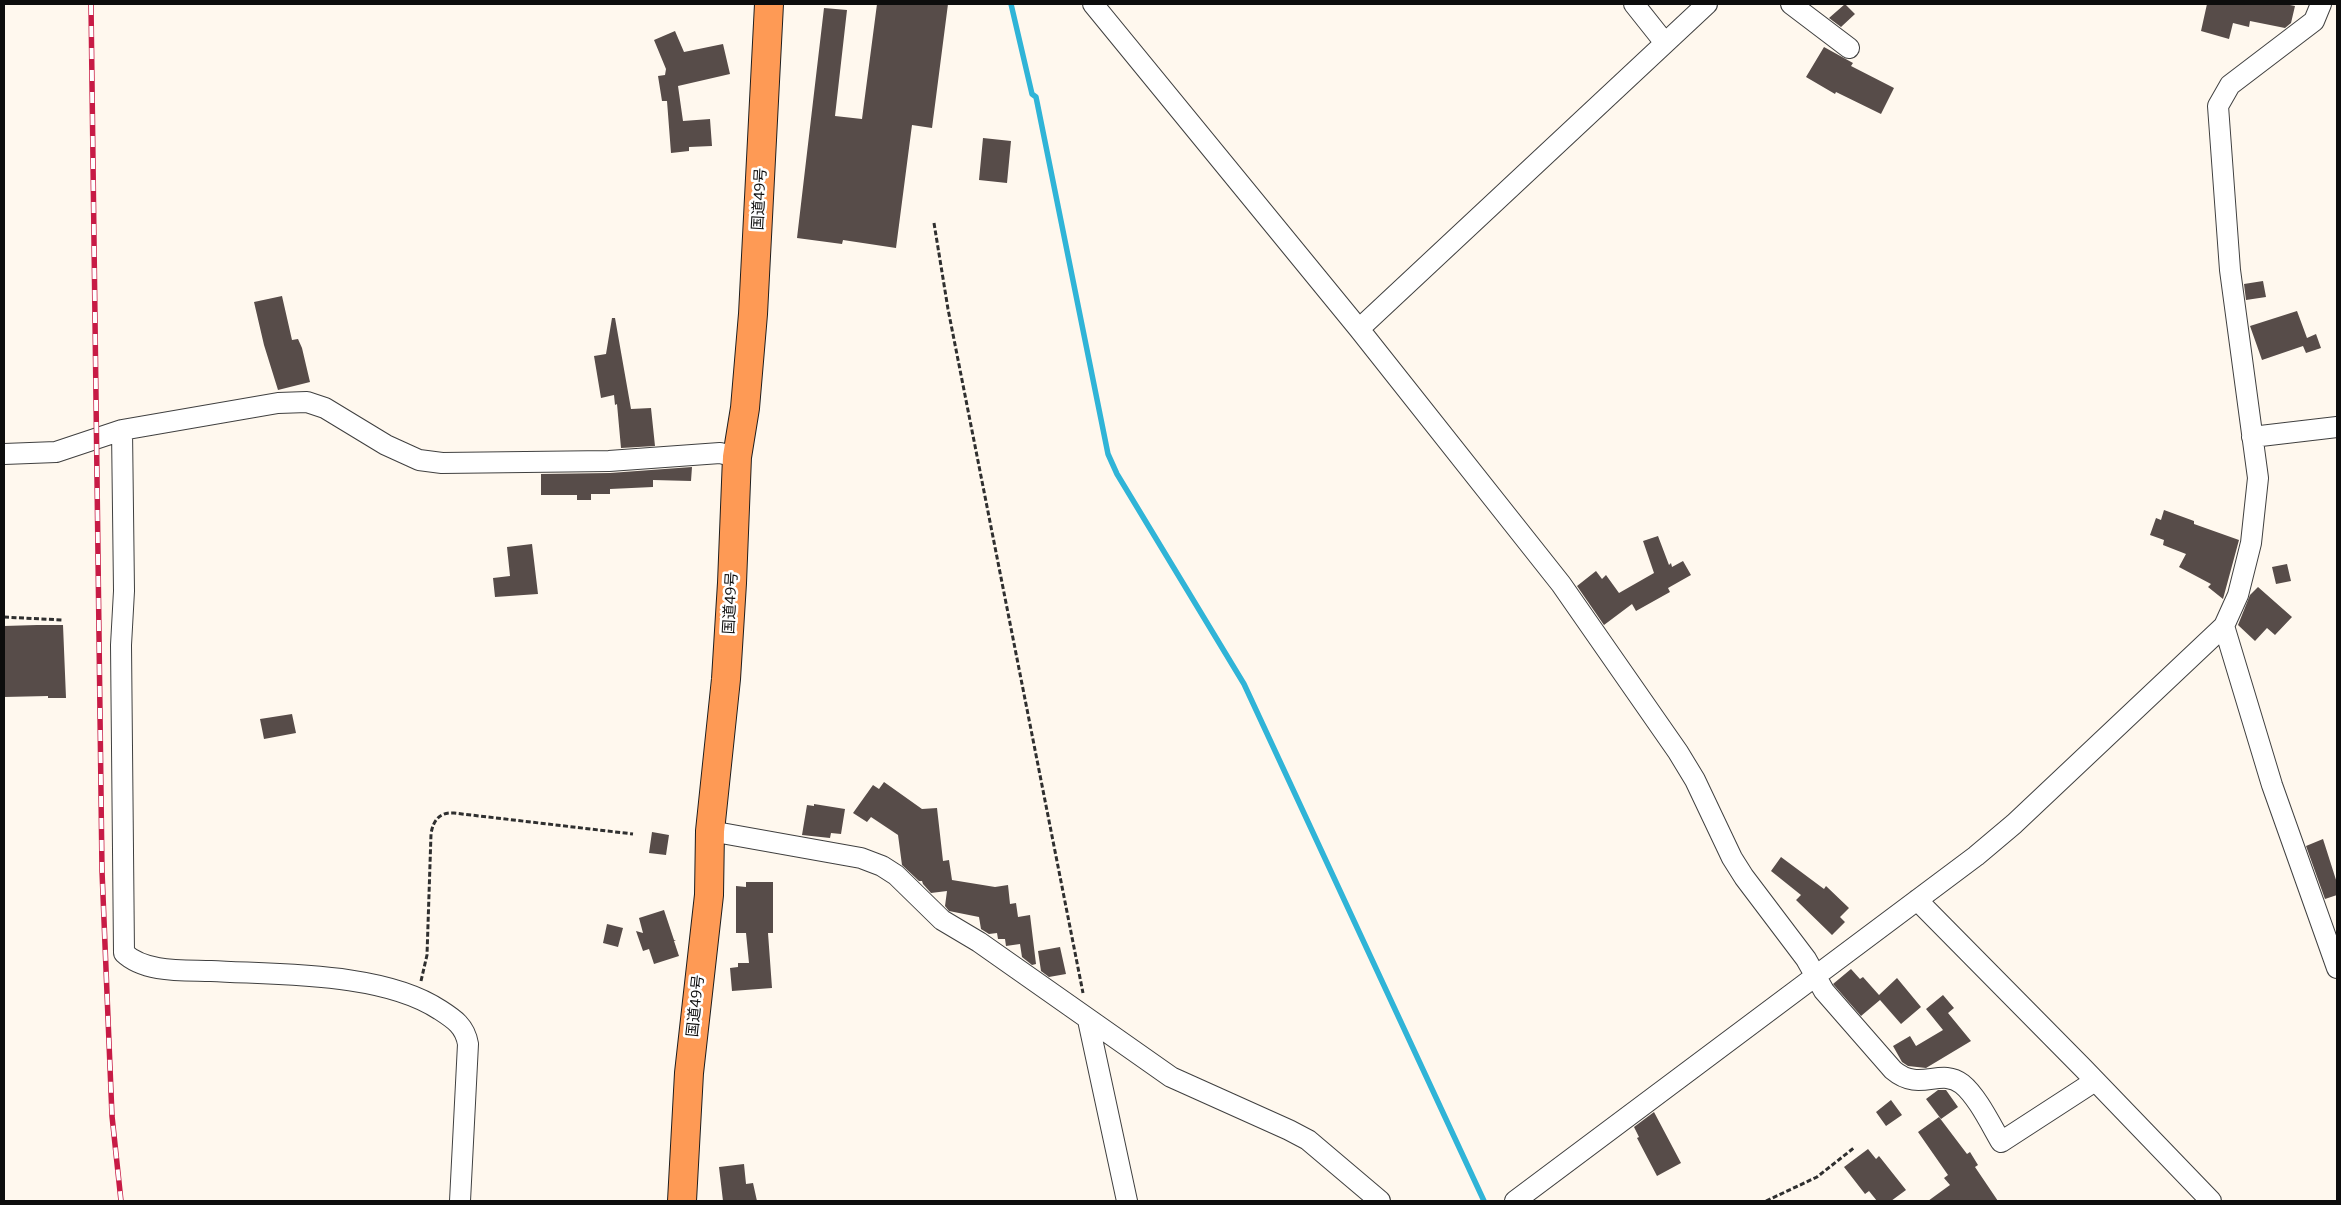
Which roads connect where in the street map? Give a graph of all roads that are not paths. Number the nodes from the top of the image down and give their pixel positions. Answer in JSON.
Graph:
{"nodes":[{"id":1,"x":770,"y":4,"type":"edge"},
{"id":2,"x":1093,"y":4,"type":"edge"},
{"id":3,"x":1634,"y":4,"type":"edge"},
{"id":4,"x":1706,"y":4,"type":"edge"},
{"id":5,"x":1791,"y":4,"type":"edge"},
{"id":6,"x":2321,"y":4,"type":"edge"},
{"id":7,"x":1665,"y":43,"type":"junction"},
{"id":8,"x":1849,"y":48,"type":"dead end"},
{"id":9,"x":1359,"y":329,"type":"junction"},
{"id":10,"x":2337,"y":427,"type":"edge"},
{"id":11,"x":122,"y":430,"type":"junction"},
{"id":12,"x":2252,"y":437,"type":"junction"},
{"id":13,"x":4,"y":454,"type":"edge"},
{"id":14,"x":737,"y":457,"type":"junction"},
{"id":15,"x":2224,"y":626,"type":"junction"},
{"id":16,"x":710,"y":831,"type":"junction"},
{"id":17,"x":1917,"y":900,"type":"junction"},
{"id":18,"x":2337,"y":968,"type":"edge"},
{"id":19,"x":1815,"y":975,"type":"junction"},
{"id":20,"x":1088,"y":1020,"type":"junction"},
{"id":21,"x":2095,"y":1081,"type":"junction"},
{"id":22,"x":460,"y":1201,"type":"edge"},
{"id":23,"x":682,"y":1201,"type":"edge"},
{"id":24,"x":1127,"y":1201,"type":"edge"},
{"id":25,"x":1380,"y":1201,"type":"edge"},
{"id":26,"x":1514,"y":1201,"type":"edge"},
{"id":27,"x":2211,"y":1201,"type":"edge"}],
"edges":[{"from":1,"to":14,"type":"highway","name":"国道49号"},
{"from":2,"to":9,"type":"street"},
{"from":3,"to":7,"type":"street"},
{"from":4,"to":7,"type":"street"},
{"from":5,"to":8,"type":"street"},
{"from":6,"to":12,"type":"street"},
{"from":7,"to":9,"type":"street"},
{"from":9,"to":19,"type":"street"},
{"from":10,"to":12,"type":"street"},
{"from":11,"to":13,"type":"street"},
{"from":11,"to":14,"type":"street"},
{"from":11,"to":22,"type":"street"},
{"from":12,"to":15,"type":"street"},
{"from":14,"to":16,"type":"highway","name":"国道49号"},
{"from":15,"to":17,"type":"street"},
{"from":15,"to":18,"type":"street"},
{"from":16,"to":20,"type":"street"},
{"from":16,"to":23,"type":"highway","name":"国道49号"},
{"from":17,"to":19,"type":"street"},
{"from":17,"to":21,"type":"street"},
{"from":19,"to":21,"type":"street"},
{"from":19,"to":26,"type":"street"},
{"from":20,"to":24,"type":"street"},
{"from":20,"to":25,"type":"street"},
{"from":21,"to":27,"type":"street"}]}
